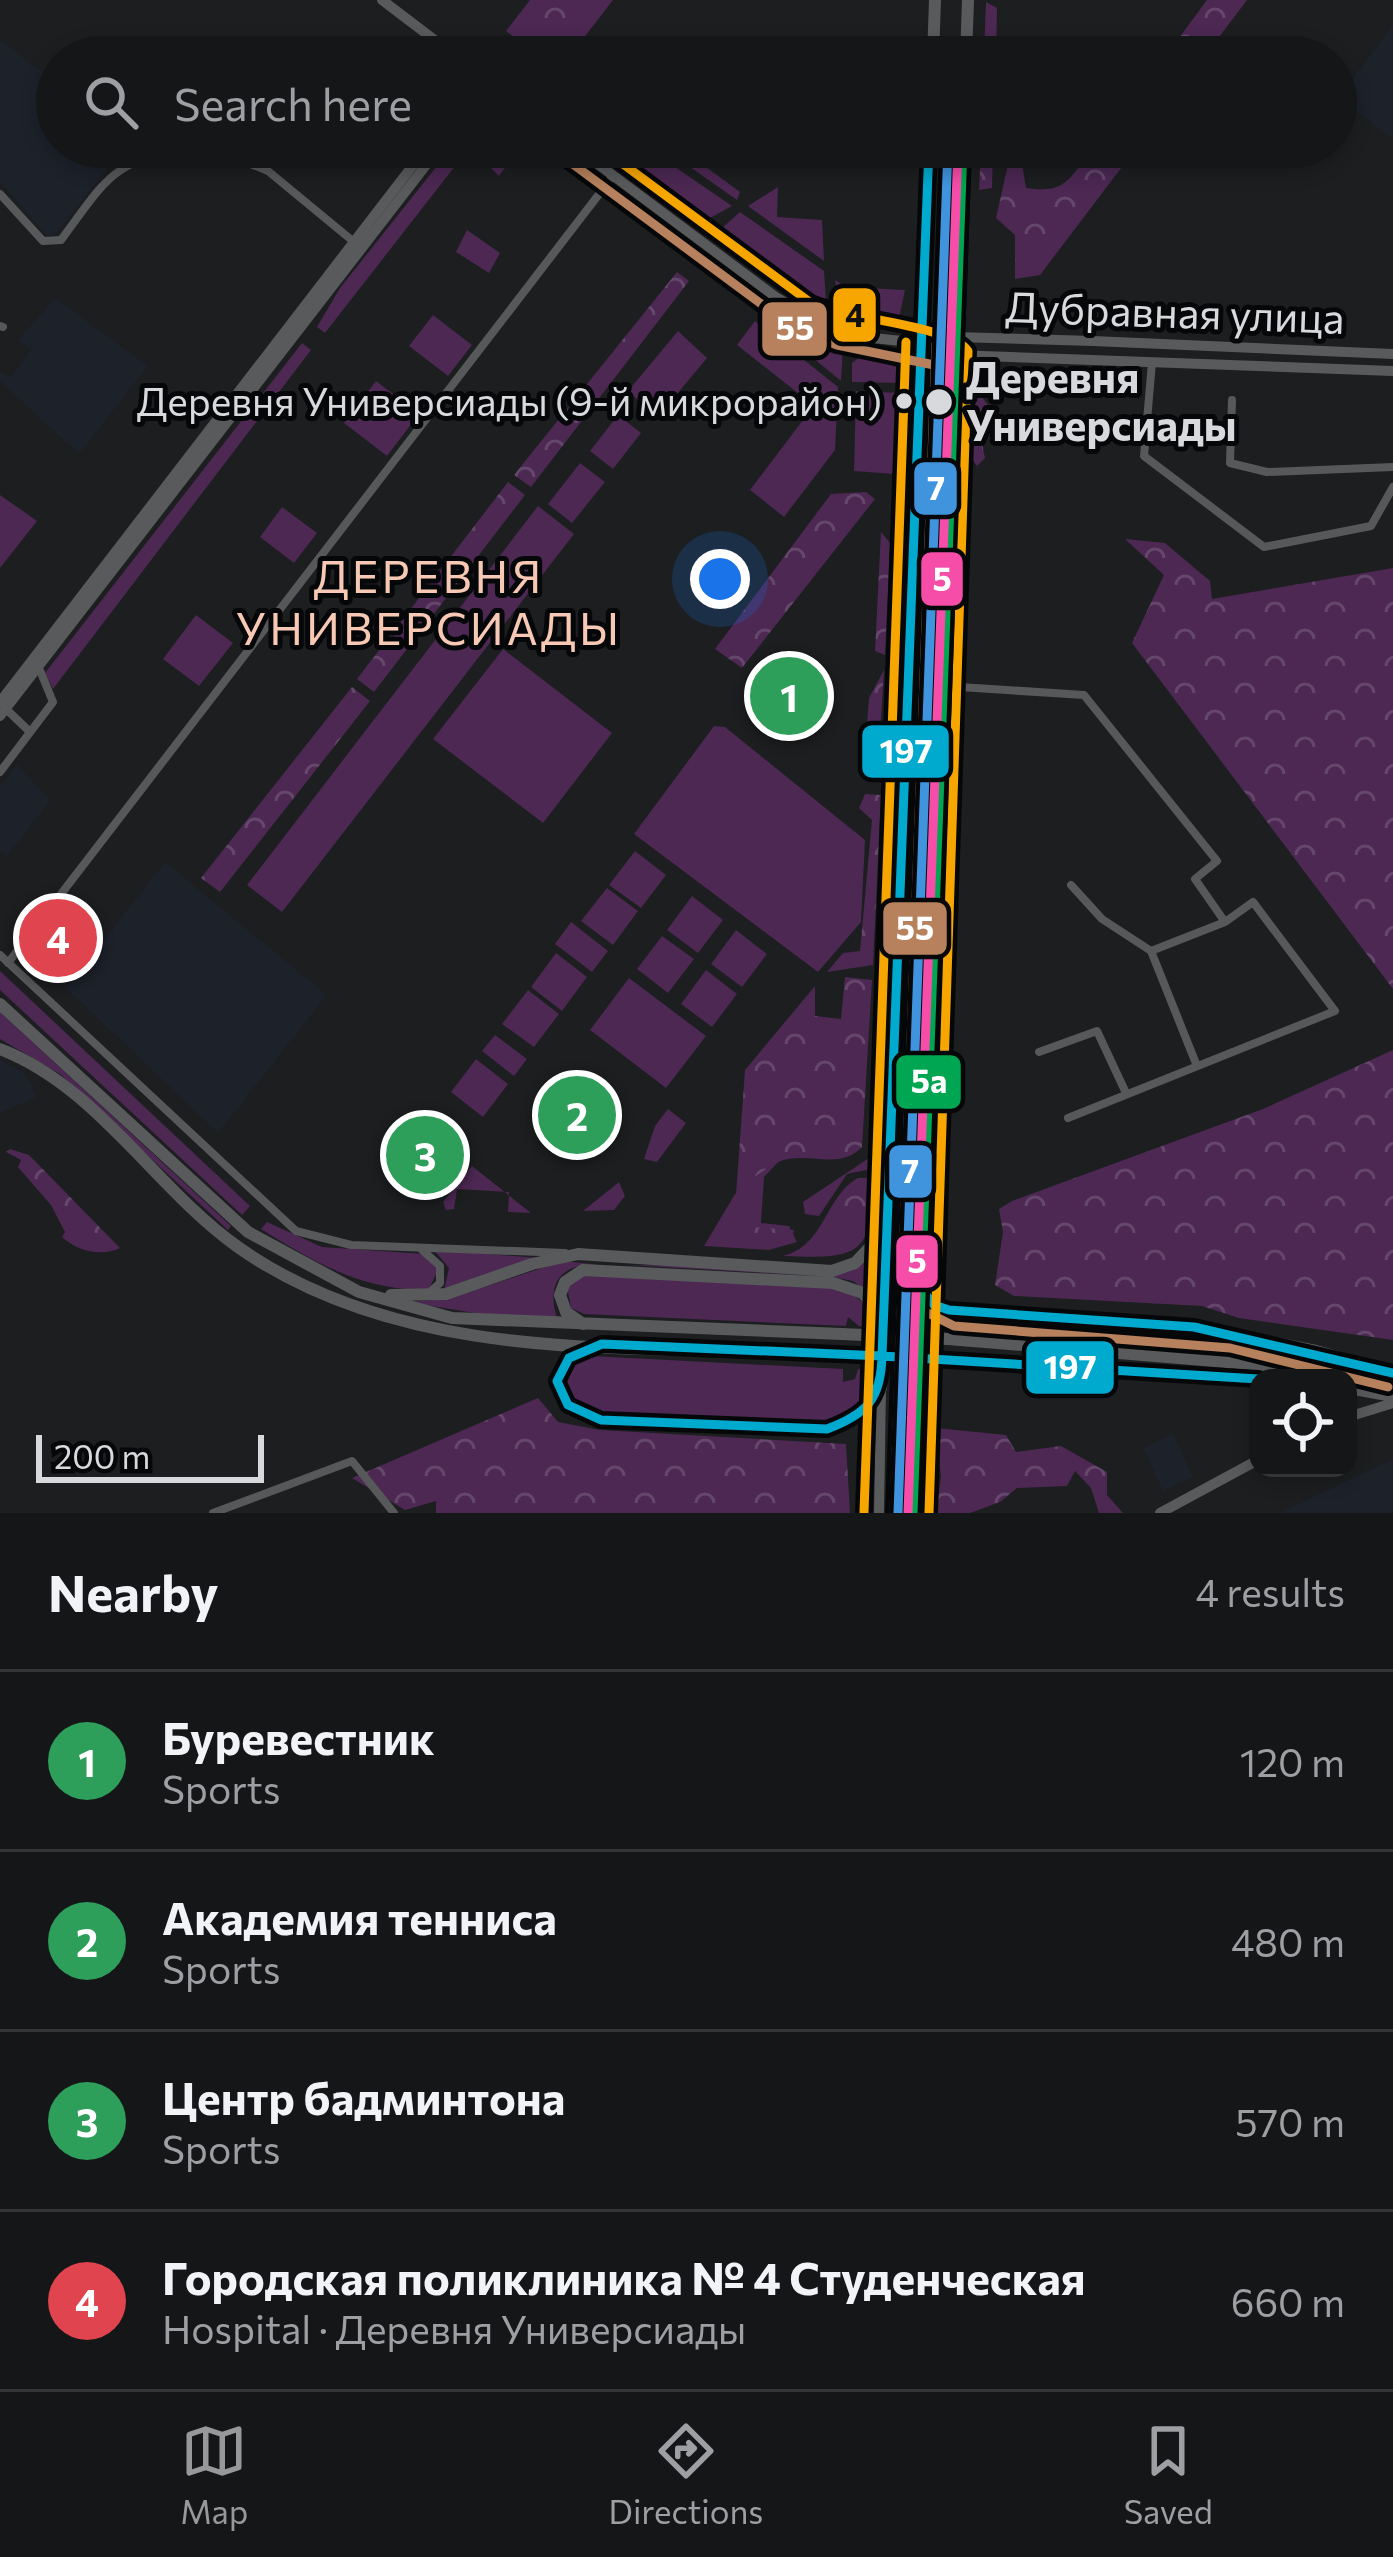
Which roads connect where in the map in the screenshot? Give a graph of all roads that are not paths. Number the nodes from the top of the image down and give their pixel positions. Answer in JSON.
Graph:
{"nodes":[{"id":1,"x":382,"y":0,"type":"edge"},
{"id":2,"x":934,"y":0,"type":"edge"},
{"id":3,"x":968,"y":0,"type":"edge"},
{"id":4,"x":430,"y":36,"type":"edge"},
{"id":5,"x":933,"y":36,"type":"edge"},
{"id":6,"x":967,"y":36,"type":"edge"},
{"id":7,"x":120,"y":168,"type":"edge"},
{"id":8,"x":261,"y":168,"type":"edge"},
{"id":9,"x":412,"y":168,"type":"edge"},
{"id":10,"x":422,"y":168,"type":"edge"},
{"id":11,"x":603,"y":168,"type":"edge"},
{"id":12,"x":928,"y":168,"type":"edge"},
{"id":13,"x":962,"y":168,"type":"edge"},
{"id":14,"x":614,"y":176,"type":"junction"},
{"id":15,"x":0,"y":194,"type":"edge"},
{"id":16,"x":358,"y":245,"type":"junction"},
{"id":17,"x":955,"y":338,"type":"junction"},
{"id":18,"x":1093,"y":341,"type":"junction"},
{"id":19,"x":921,"y":343,"type":"junction"},
{"id":20,"x":1393,"y":354,"type":"edge"},
{"id":21,"x":954,"y":355,"type":"junction"},
{"id":22,"x":1093,"y":360,"type":"junction"},
{"id":23,"x":1152,"y":362,"type":"junction"},
{"id":24,"x":1393,"y":371,"type":"edge"},
{"id":25,"x":260,"y":373,"type":"junction"},
{"id":26,"x":1232,"y":400,"type":"dead end"},
{"id":27,"x":916,"y":465,"type":"junction"},
{"id":28,"x":1393,"y":467,"type":"edge"},
{"id":29,"x":1393,"y":487,"type":"edge"},
{"id":30,"x":39,"y":668,"type":"junction"},
{"id":31,"x":944,"y":686,"type":"junction"},
{"id":32,"x":1,"y":707,"type":"edge"},
{"id":33,"x":31,"y":732,"type":"junction"},
{"id":34,"x":0,"y":772,"type":"edge"},
{"id":35,"x":1071,"y":886,"type":"dead end"},
{"id":36,"x":1225,"y":922,"type":"junction"},
{"id":37,"x":1151,"y":951,"type":"junction"},
{"id":38,"x":0,"y":955,"type":"edge"},
{"id":39,"x":8,"y":963,"type":"junction"},
{"id":40,"x":0,"y":1004,"type":"edge"},
{"id":41,"x":0,"y":1049,"type":"edge"},
{"id":42,"x":1039,"y":1052,"type":"dead end"},
{"id":43,"x":896,"y":1054,"type":"junction"},
{"id":44,"x":1197,"y":1066,"type":"junction"},
{"id":45,"x":1126,"y":1094,"type":"junction"},
{"id":46,"x":1068,"y":1118,"type":"dead end"},
{"id":47,"x":887,"y":1228,"type":"junction"},
{"id":48,"x":248,"y":1232,"type":"junction"},
{"id":49,"x":234,"y":1244,"type":"junction"},
{"id":50,"x":414,"y":1246,"type":"junction"},
{"id":51,"x":578,"y":1254,"type":"junction"},
{"id":52,"x":922,"y":1290,"type":"junction"},
{"id":53,"x":359,"y":1292,"type":"junction"},
{"id":54,"x":421,"y":1298,"type":"junction"},
{"id":55,"x":882,"y":1319,"type":"junction"},
{"id":56,"x":590,"y":1327,"type":"junction"},
{"id":57,"x":602,"y":1344,"type":"junction"},
{"id":58,"x":1393,"y":1375,"type":"edge"},
{"id":59,"x":1249,"y":1378,"type":"edge"},
{"id":60,"x":881,"y":1388,"type":"junction"},
{"id":61,"x":1357,"y":1390,"type":"edge"},
{"id":62,"x":1393,"y":1399,"type":"edge"},
{"id":63,"x":1357,"y":1414,"type":"edge"},
{"id":64,"x":1249,"y":1465,"type":"edge"},
{"id":65,"x":213,"y":1513,"type":"edge"},
{"id":66,"x":394,"y":1513,"type":"edge"},
{"id":67,"x":879,"y":1513,"type":"edge"},
{"id":68,"x":914,"y":1513,"type":"edge"},
{"id":69,"x":1162,"y":1513,"type":"edge"}],
"edges":[{"from":1,"to":4,"type":"main road"},
{"from":2,"to":5,"type":"main road"},
{"from":3,"to":6,"type":"main road"},
{"from":7,"to":15,"type":"street"},
{"from":8,"to":16,"type":"street"},
{"from":9,"to":16,"type":"main road"},
{"from":10,"to":16,"type":"main road"},
{"from":11,"to":14,"type":"main road"},
{"from":12,"to":19,"type":"main road"},
{"from":13,"to":17,"type":"main road"},
{"from":14,"to":19,"type":"main road"},
{"from":14,"to":39,"type":"street"},
{"from":16,"to":25,"type":"main road"},
{"from":17,"to":18,"type":"main road","name":"Дубравная улица"},
{"from":17,"to":19,"type":"main road","name":"Дубравная улица"},
{"from":17,"to":21,"type":"main road"},
{"from":18,"to":20,"type":"main road","name":"Дубравная улица"},
{"from":18,"to":22,"type":"main road"},
{"from":19,"to":21,"type":"main road","name":"Дубравная улица"},
{"from":19,"to":27,"type":"main road"},
{"from":21,"to":22,"type":"main road","name":"Дубравная улица"},
{"from":21,"to":31,"type":"main road"},
{"from":22,"to":23,"type":"main road","name":"Дубравная улица"},
{"from":23,"to":24,"type":"main road","name":"Дубравная улица"},
{"from":23,"to":29,"type":"street"},
{"from":25,"to":30,"type":"main road"},
{"from":25,"to":32,"type":"main road"},
{"from":26,"to":28,"type":"street"},
{"from":27,"to":43,"type":"main road"},
{"from":27,"to":43,"type":"street"},
{"from":30,"to":32,"type":"main road"},
{"from":30,"to":33,"type":"street"},
{"from":31,"to":36,"type":"street"},
{"from":31,"to":52,"type":"main road"},
{"from":32,"to":33,"type":"street"},
{"from":33,"to":34,"type":"street"},
{"from":35,"to":37,"type":"street"},
{"from":36,"to":37,"type":"street"},
{"from":36,"to":44,"type":"street"},
{"from":37,"to":44,"type":"street"},
{"from":38,"to":39,"type":"street"},
{"from":39,"to":50,"type":"street"},
{"from":40,"to":48,"type":"main road"},
{"from":41,"to":49,"type":"main road"},
{"from":42,"to":45,"type":"street"},
{"from":43,"to":47,"type":"main road"},
{"from":44,"to":45,"type":"street"},
{"from":45,"to":46,"type":"street"},
{"from":47,"to":51,"type":"main road"},
{"from":47,"to":55,"type":"main road"},
{"from":48,"to":49,"type":"main road"},
{"from":48,"to":53,"type":"main road"},
{"from":49,"to":57,"type":"main road"},
{"from":50,"to":51,"type":"street"},
{"from":50,"to":54,"type":"street"},
{"from":51,"to":54,"type":"main road"},
{"from":52,"to":58,"type":"main road"},
{"from":52,"to":68,"type":"main road"},
{"from":53,"to":54,"type":"main road"},
{"from":53,"to":56,"type":"main road"},
{"from":55,"to":56,"type":"main road"},
{"from":55,"to":60,"type":"main road"},
{"from":56,"to":58,"type":"main road","bridge":true},
{"from":57,"to":59,"type":"main road","bridge":true},
{"from":57,"to":60,"type":"main road"},
{"from":60,"to":67,"type":"main road"},
{"from":61,"to":62,"type":"main road"},
{"from":62,"to":63,"type":"main road"},
{"from":64,"to":69,"type":"main road"},
{"from":65,"to":66,"type":"street"}]}
